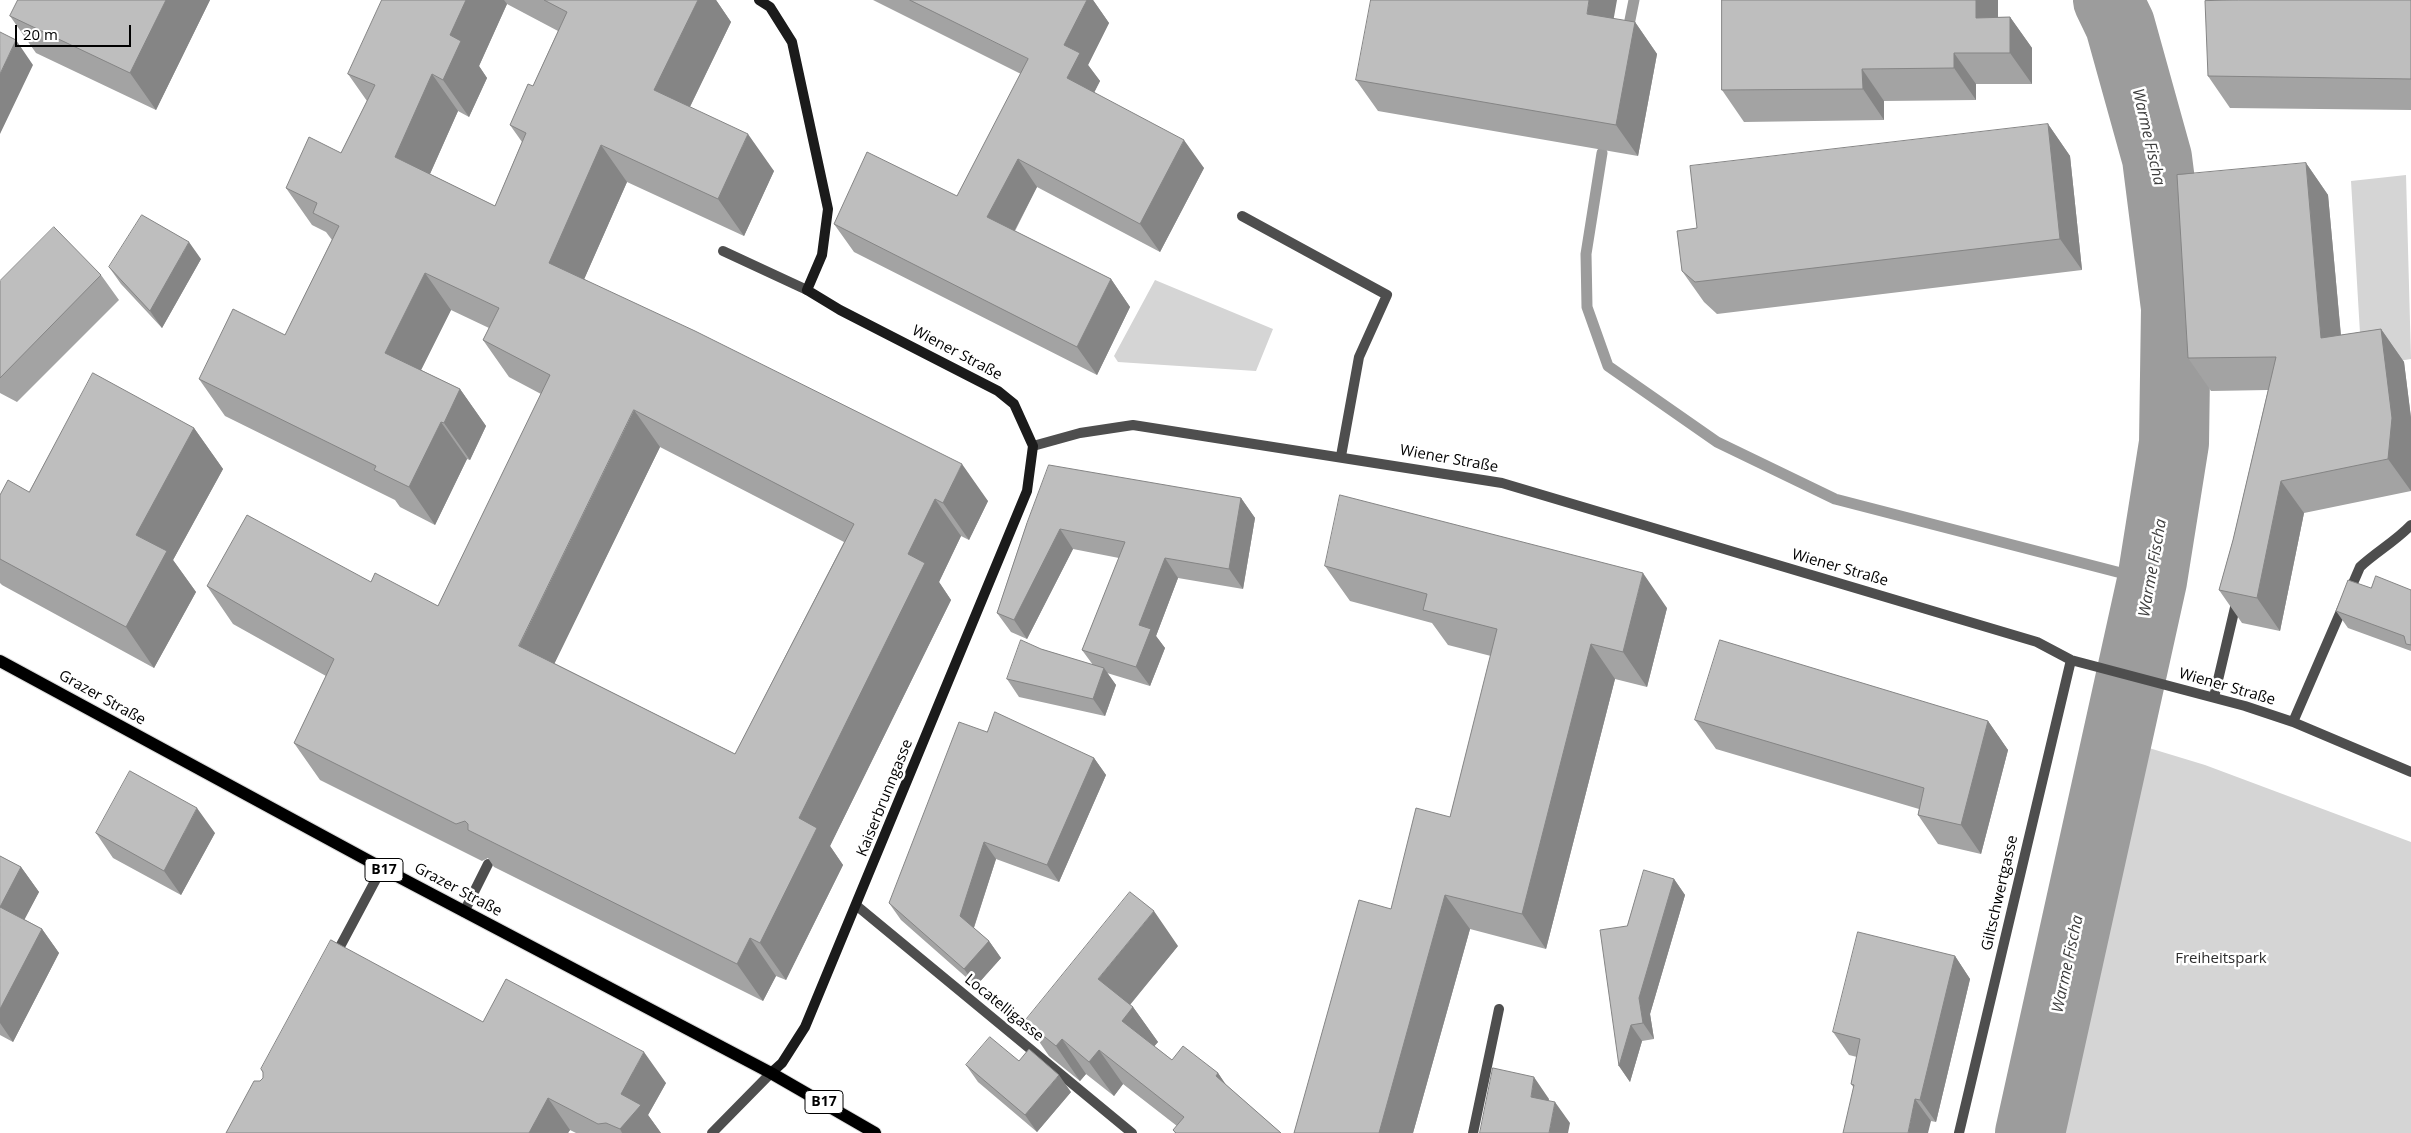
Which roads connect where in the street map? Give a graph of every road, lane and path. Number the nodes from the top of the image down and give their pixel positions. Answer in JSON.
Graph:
{"nodes":[{"id":1,"x":759,"y":0,"type":"edge"},
{"id":2,"x":1242,"y":216,"type":"dead end"},
{"id":3,"x":723,"y":250,"type":"dead end"},
{"id":4,"x":807,"y":290,"type":"junction"},
{"id":5,"x":1033,"y":446,"type":"junction"},
{"id":6,"x":1341,"y":456,"type":"junction"},
{"id":7,"x":2411,"y":525,"type":"edge"},
{"id":8,"x":2240,"y":586,"type":"edge"},
{"id":9,"x":2071,"y":660,"type":"junction"},
{"id":10,"x":0,"y":661,"type":"edge"},
{"id":11,"x":2214,"y":697,"type":"junction"},
{"id":12,"x":2293,"y":722,"type":"junction"},
{"id":13,"x":2411,"y":772,"type":"edge"},
{"id":14,"x":488,"y":864,"type":"edge"},
{"id":15,"x":382,"y":868,"type":"junction"},
{"id":16,"x":857,"y":906,"type":"junction"},
{"id":17,"x":464,"y":912,"type":"junction"},
{"id":18,"x":330,"y":966,"type":"edge"},
{"id":19,"x":1499,"y":1010,"type":"dead end"},
{"id":20,"x":772,"y":1073,"type":"junction"},
{"id":21,"x":712,"y":1133,"type":"edge"},
{"id":22,"x":875,"y":1133,"type":"edge"},
{"id":23,"x":1132,"y":1133,"type":"edge"},
{"id":24,"x":1473,"y":1133,"type":"edge"},
{"id":25,"x":1958,"y":1133,"type":"edge"}],
"edges":[{"from":1,"to":4,"type":"street"},
{"from":2,"to":6,"type":"street"},
{"from":3,"to":4,"type":"street"},
{"from":4,"to":5,"type":"street","name":"Wiener Straße"},
{"from":5,"to":6,"type":"street","name":"Wiener Straße"},
{"from":5,"to":16,"type":"street","name":"Kaiserbrunngasse"},
{"from":6,"to":9,"type":"street","name":"Wiener Straße"},
{"from":7,"to":12,"type":"street"},
{"from":8,"to":11,"type":"street"},
{"from":9,"to":11,"type":"street","name":"Wiener Straße"},
{"from":9,"to":25,"type":"street","name":"Giltschwertgasse"},
{"from":10,"to":15,"type":"main road","name":"Grazer Straße","number":"B17"},
{"from":11,"to":12,"type":"street","name":"Wiener Straße"},
{"from":12,"to":13,"type":"street","name":"Wiener Straße"},
{"from":14,"to":17,"type":"street"},
{"from":15,"to":17,"type":"main road","name":"Grazer Straße","number":"B17"},
{"from":15,"to":18,"type":"street"},
{"from":16,"to":20,"type":"street","name":"Kaiserbrunngasse"},
{"from":16,"to":23,"type":"street","name":"Locatelligasse"},
{"from":17,"to":20,"type":"main road","name":"Grazer Straße","number":"B17"},
{"from":19,"to":24,"type":"street"},
{"from":20,"to":21,"type":"street","name":"Kaiserbrunngasse"},
{"from":20,"to":22,"type":"main road","name":"Grazer Straße","number":"B17"}]}
